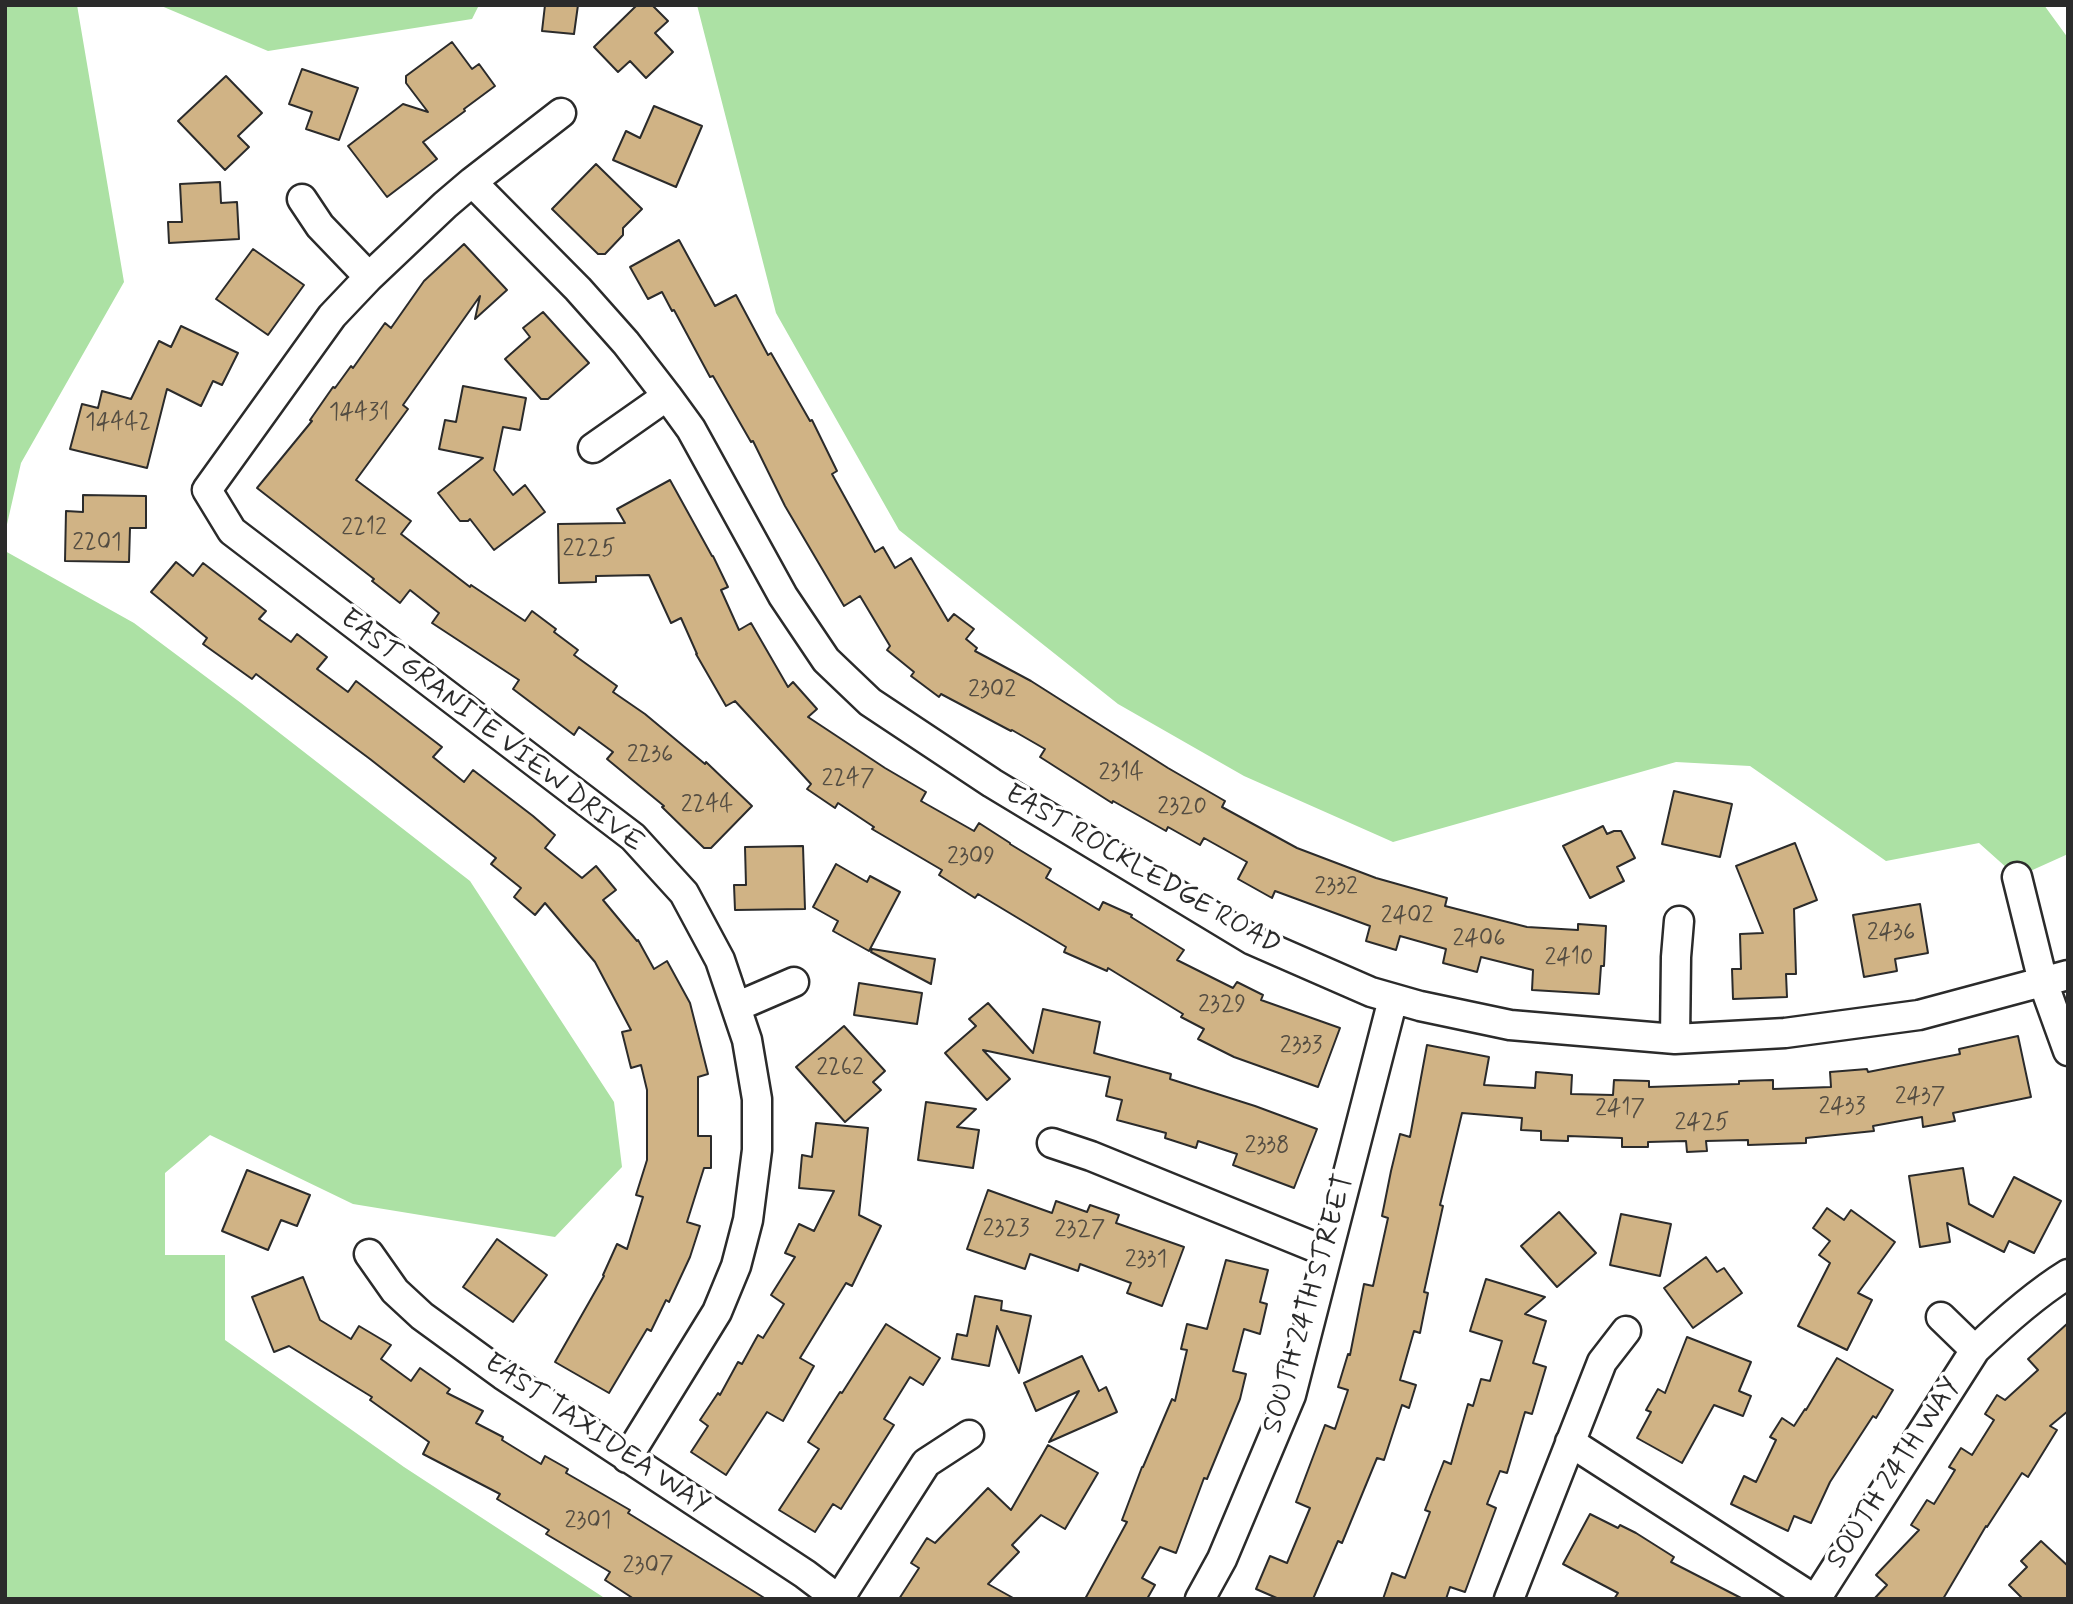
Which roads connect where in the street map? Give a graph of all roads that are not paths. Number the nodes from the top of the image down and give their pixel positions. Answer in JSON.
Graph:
{"nodes":[{"id":1,"x":561,"y":113,"type":"dead end"},
{"id":2,"x":472,"y":182,"type":"junction"},
{"id":3,"x":302,"y":199,"type":"dead end"},
{"id":4,"x":369,"y":277,"type":"junction"},
{"id":5,"x":667,"y":396,"type":"junction"},
{"id":6,"x":593,"y":448,"type":"dead end"},
{"id":7,"x":2017,"y":877,"type":"dead end"},
{"id":8,"x":1679,"y":921,"type":"dead end"},
{"id":9,"x":2055,"y":979,"type":"edge"},
{"id":10,"x":794,"y":982,"type":"dead end"},
{"id":11,"x":1393,"y":999,"type":"junction"},
{"id":12,"x":736,"y":1007,"type":"junction"},
{"id":13,"x":1675,"y":1039,"type":"junction"},
{"id":14,"x":2068,"y":1051,"type":"edge"},
{"id":15,"x":1052,"y":1143,"type":"dead end"},
{"id":16,"x":1327,"y":1252,"type":"junction"},
{"id":17,"x":369,"y":1254,"type":"dead end"},
{"id":18,"x":2068,"y":1274,"type":"edge"},
{"id":19,"x":1941,"y":1317,"type":"dead end"},
{"id":20,"x":1626,"y":1331,"type":"dead end"},
{"id":21,"x":1975,"y":1350,"type":"junction"},
{"id":22,"x":969,"y":1435,"type":"dead end"},
{"id":23,"x":1570,"y":1442,"type":"junction"},
{"id":24,"x":627,"y":1458,"type":"junction"},
{"id":25,"x":839,"y":1599,"type":"edge"},
{"id":26,"x":1200,"y":1599,"type":"edge"},
{"id":27,"x":1509,"y":1599,"type":"edge"},
{"id":28,"x":1815,"y":1599,"type":"edge"}],
"edges":[{"from":1,"to":2,"type":"street"},
{"from":2,"to":4,"type":"street"},
{"from":2,"to":5,"type":"street","name":"EAST ROCKLEDGE ROAD"},
{"from":3,"to":4,"type":"street"},
{"from":4,"to":12,"type":"street","name":"EAST GRANITE VIEW DRIVE"},
{"from":5,"to":6,"type":"street"},
{"from":5,"to":11,"type":"street","name":"EAST ROCKLEDGE ROAD"},
{"from":7,"to":9,"type":"street"},
{"from":8,"to":13,"type":"street"},
{"from":9,"to":13,"type":"street","name":"EAST ROCKLEDGE ROAD"},
{"from":9,"to":14,"type":"street"},
{"from":10,"to":12,"type":"street"},
{"from":11,"to":13,"type":"street","name":"EAST ROCKLEDGE ROAD"},
{"from":11,"to":16,"type":"street","name":"SOUTH 24TH STREET"},
{"from":12,"to":24,"type":"street","name":"EAST GRANITE VIEW DRIVE"},
{"from":15,"to":16,"type":"street"},
{"from":16,"to":26,"type":"street","name":"SOUTH 24TH STREET"},
{"from":17,"to":24,"type":"street","name":"EAST TAXIDEA WAY"},
{"from":18,"to":21,"type":"street","name":"SOUTH 24TH WAY"},
{"from":19,"to":21,"type":"street","name":"SOUTH 24TH WAY"},
{"from":20,"to":23,"type":"street"},
{"from":21,"to":28,"type":"street","name":"SOUTH 24TH WAY"},
{"from":22,"to":25,"type":"street"},
{"from":23,"to":27,"type":"street"},
{"from":23,"to":28,"type":"street"},
{"from":24,"to":25,"type":"street","name":"EAST TAXIDEA WAY"}]}
